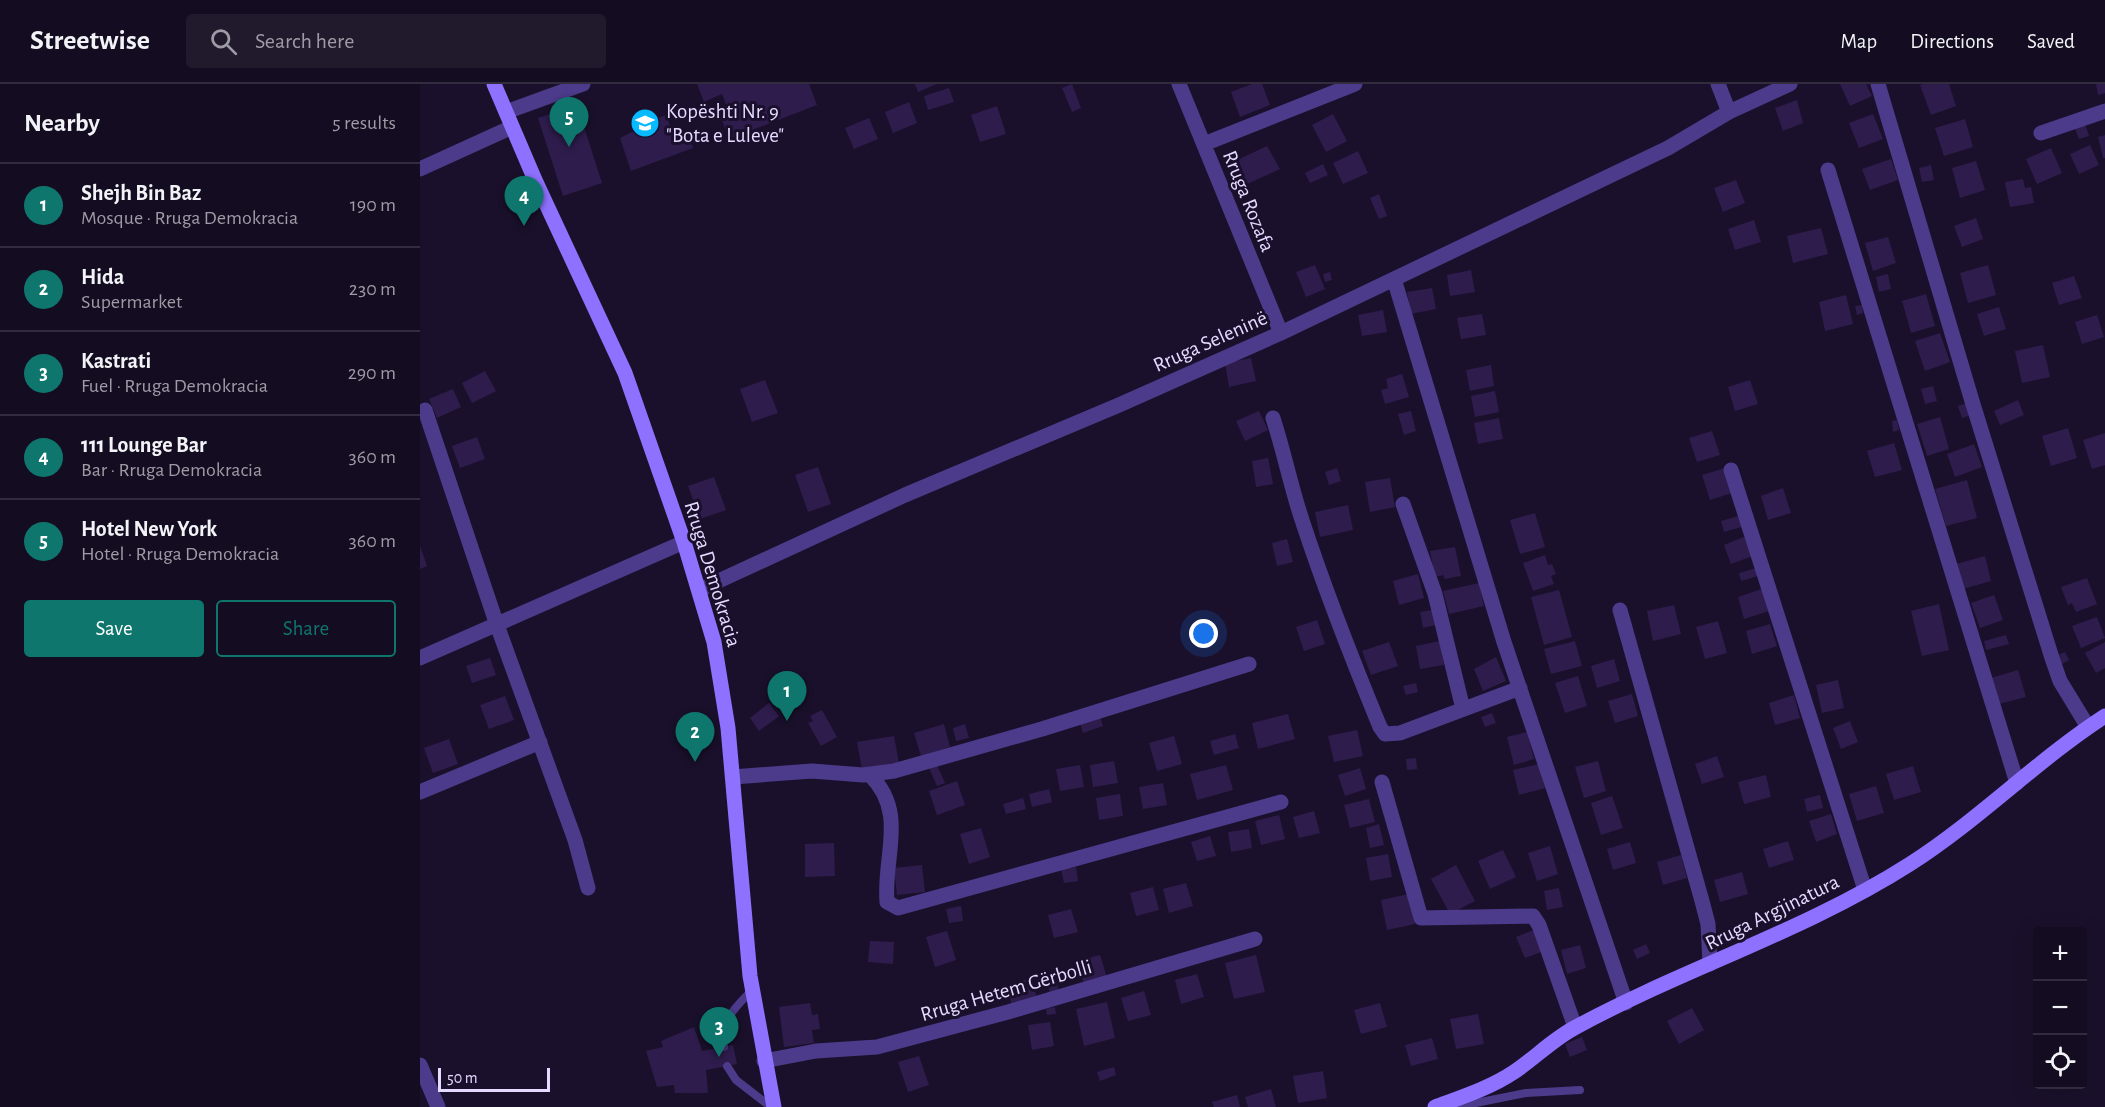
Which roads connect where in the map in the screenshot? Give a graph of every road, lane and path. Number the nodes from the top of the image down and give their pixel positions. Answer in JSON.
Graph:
{"nodes":[{"id":1,"x":494,"y":84,"type":"edge"},
{"id":2,"x":583,"y":84,"type":"edge"},
{"id":3,"x":1179,"y":84,"type":"edge"},
{"id":4,"x":1355,"y":84,"type":"edge"},
{"id":5,"x":1718,"y":84,"type":"edge"},
{"id":6,"x":1790,"y":84,"type":"edge"},
{"id":7,"x":1878,"y":84,"type":"edge"},
{"id":8,"x":2105,"y":111,"type":"edge"},
{"id":9,"x":506,"y":112,"type":"junction"},
{"id":10,"x":1729,"y":112,"type":"junction"},
{"id":11,"x":512,"y":127,"type":"junction"},
{"id":12,"x":2041,"y":133,"type":"dead end"},
{"id":13,"x":1204,"y":144,"type":"junction"},
{"id":14,"x":420,"y":169,"type":"edge"},
{"id":15,"x":1828,"y":170,"type":"dead end"},
{"id":16,"x":1394,"y":279,"type":"junction"},
{"id":17,"x":1281,"y":333,"type":"junction"},
{"id":18,"x":425,"y":410,"type":"dead end"},
{"id":19,"x":1274,"y":418,"type":"dead end"},
{"id":20,"x":1731,"y":470,"type":"dead end"},
{"id":21,"x":1403,"y":504,"type":"dead end"},
{"id":22,"x":684,"y":542,"type":"junction"},
{"id":23,"x":699,"y":590,"type":"junction"},
{"id":24,"x":1620,"y":610,"type":"dead end"},
{"id":25,"x":497,"y":625,"type":"junction"},
{"id":26,"x":420,"y":658,"type":"edge"},
{"id":27,"x":1249,"y":664,"type":"dead end"},
{"id":28,"x":1520,"y":688,"type":"junction"},
{"id":29,"x":1463,"y":709,"type":"junction"},
{"id":30,"x":2105,"y":716,"type":"edge"},
{"id":31,"x":2088,"y":727,"type":"junction"},
{"id":32,"x":540,"y":742,"type":"junction"},
{"id":33,"x":870,"y":775,"type":"junction"},
{"id":34,"x":733,"y":777,"type":"junction"},
{"id":35,"x":1382,"y":782,"type":"dead end"},
{"id":36,"x":2017,"y":783,"type":"junction"},
{"id":37,"x":420,"y":792,"type":"edge"},
{"id":38,"x":1281,"y":802,"type":"dead end"},
{"id":39,"x":588,"y":888,"type":"dead end"},
{"id":40,"x":1865,"y":890,"type":"junction"},
{"id":41,"x":1255,"y":939,"type":"dead end"},
{"id":42,"x":1710,"y":964,"type":"junction"},
{"id":43,"x":752,"y":990,"type":"junction"},
{"id":44,"x":1626,"y":1003,"type":"junction"},
{"id":45,"x":1575,"y":1027,"type":"junction"},
{"id":46,"x":724,"y":1047,"type":"dead end"},
{"id":47,"x":764,"y":1061,"type":"junction"},
{"id":48,"x":420,"y":1065,"type":"edge"},
{"id":49,"x":727,"y":1066,"type":"dead end"},
{"id":50,"x":1580,"y":1090,"type":"dead end"},
{"id":51,"x":438,"y":1107,"type":"edge"},
{"id":52,"x":773,"y":1107,"type":"edge"},
{"id":53,"x":1435,"y":1107,"type":"edge"},
{"id":54,"x":1456,"y":1107,"type":"edge"}],
"edges":[{"from":1,"to":9,"type":"main road","name":"Rruga Demokracia"},
{"from":2,"to":9,"type":"street"},
{"from":3,"to":13,"type":"street","name":"Rruga Rozafa"},
{"from":4,"to":13,"type":"street"},
{"from":5,"to":10,"type":"street"},
{"from":6,"to":10,"type":"street","name":"Rruga Seleninë"},
{"from":7,"to":31,"type":"street"},
{"from":8,"to":12,"type":"street"},
{"from":9,"to":11,"type":"main road","name":"Rruga Demokracia"},
{"from":10,"to":16,"type":"street","name":"Rruga Seleninë"},
{"from":11,"to":14,"type":"street"},
{"from":11,"to":22,"type":"main road","name":"Rruga Demokracia"},
{"from":13,"to":17,"type":"street","name":"Rruga Rozafa"},
{"from":15,"to":36,"type":"street"},
{"from":16,"to":17,"type":"street","name":"Rruga Seleninë"},
{"from":16,"to":28,"type":"street"},
{"from":17,"to":23,"type":"street","name":"Rruga Seleninë"},
{"from":18,"to":25,"type":"street"},
{"from":19,"to":29,"type":"street"},
{"from":20,"to":40,"type":"street"},
{"from":21,"to":29,"type":"street"},
{"from":22,"to":23,"type":"main road","name":"Rruga Demokracia"},
{"from":22,"to":25,"type":"street"},
{"from":23,"to":34,"type":"main road","name":"Rruga Demokracia"},
{"from":24,"to":42,"type":"street"},
{"from":25,"to":26,"type":"street"},
{"from":25,"to":32,"type":"street"},
{"from":27,"to":33,"type":"street"},
{"from":28,"to":29,"type":"street"},
{"from":28,"to":44,"type":"street"},
{"from":30,"to":31,"type":"main road","name":"Rruga Argjinatura"},
{"from":31,"to":36,"type":"main road","name":"Rruga Argjinatura"},
{"from":32,"to":37,"type":"street"},
{"from":32,"to":39,"type":"street"},
{"from":33,"to":34,"type":"street"},
{"from":33,"to":38,"type":"street"},
{"from":34,"to":43,"type":"main road","name":"Rruga Demokracia"},
{"from":35,"to":45,"type":"street"},
{"from":36,"to":40,"type":"main road","name":"Rruga Argjinatura"},
{"from":40,"to":42,"type":"main road","name":"Rruga Argjinatura"},
{"from":41,"to":47,"type":"street","name":"Rruga Hetem Gërbolli"},
{"from":42,"to":44,"type":"main road","name":"Rruga Argjinatura"},
{"from":43,"to":46,"type":"lane"},
{"from":43,"to":47,"type":"main road","name":"Rruga Demokracia"},
{"from":44,"to":45,"type":"main road","name":"Rruga Argjinatura"},
{"from":45,"to":53,"type":"main road","name":"Rruga Argjinatura"},
{"from":47,"to":52,"type":"main road","name":"Rruga Demokracia"},
{"from":48,"to":51,"type":"street"},
{"from":49,"to":52,"type":"lane"},
{"from":50,"to":54,"type":"lane"}]}
